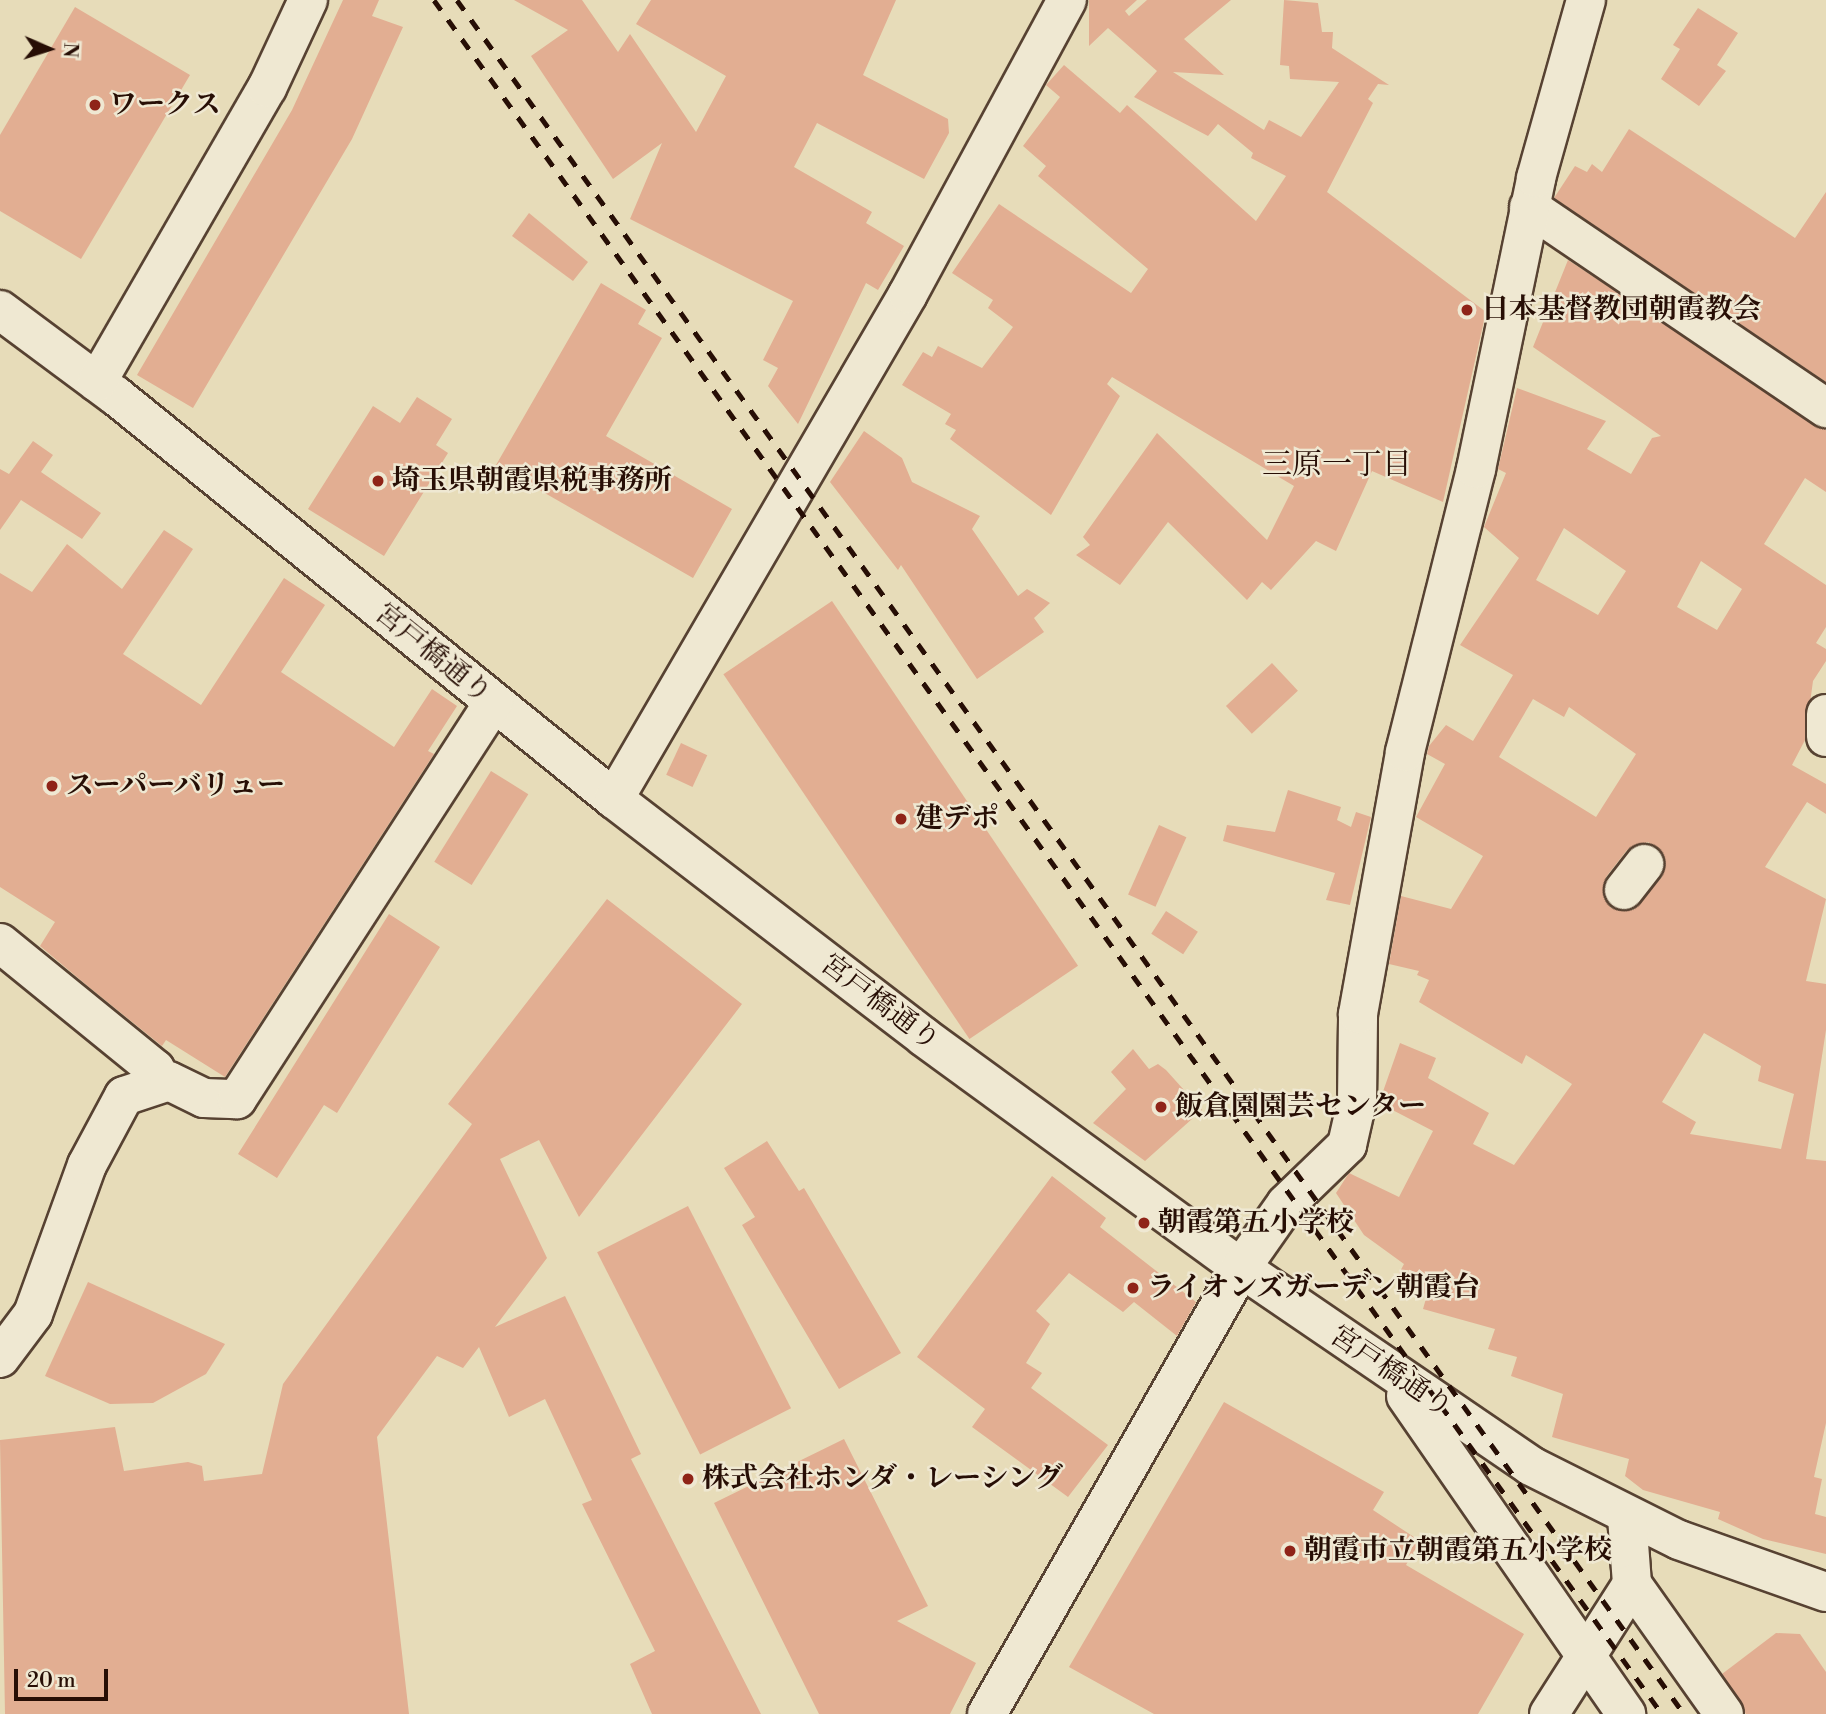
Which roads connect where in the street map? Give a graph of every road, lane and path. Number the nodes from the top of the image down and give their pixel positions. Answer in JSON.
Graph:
{"nodes":[{"id":1,"x":308,"y":0,"type":"edge"},
{"id":2,"x":1067,"y":0,"type":"edge"},
{"id":3,"x":1586,"y":0,"type":"edge"},
{"id":4,"x":1530,"y":207,"type":"junction"},
{"id":5,"x":0,"y":310,"type":"edge"},
{"id":6,"x":97,"y":382,"type":"junction"},
{"id":7,"x":1826,"y":408,"type":"edge"},
{"id":8,"x":493,"y":703,"type":"junction"},
{"id":9,"x":1826,"y":714,"type":"edge"},
{"id":10,"x":1826,"y":737,"type":"edge"},
{"id":11,"x":614,"y":799,"type":"junction"},
{"id":12,"x":0,"y":943,"type":"edge"},
{"id":13,"x":160,"y":1081,"type":"junction"},
{"id":14,"x":1241,"y":1269,"type":"junction"},
{"id":15,"x":0,"y":1358,"type":"edge"},
{"id":16,"x":1384,"y":1369,"type":"junction"},
{"id":17,"x":1627,"y":1517,"type":"junction"},
{"id":18,"x":1632,"y":1584,"type":"junction"},
{"id":19,"x":1826,"y":1592,"type":"edge"},
{"id":20,"x":1583,"y":1654,"type":"junction"},
{"id":21,"x":987,"y":1714,"type":"edge"},
{"id":22,"x":1549,"y":1714,"type":"edge"},
{"id":23,"x":1626,"y":1714,"type":"edge"},
{"id":24,"x":1724,"y":1714,"type":"edge"}],
"edges":[{"from":1,"to":6,"type":"street"},
{"from":2,"to":11,"type":"street"},
{"from":3,"to":4,"type":"street"},
{"from":4,"to":7,"type":"street"},
{"from":4,"to":14,"type":"street"},
{"from":5,"to":6,"type":"street","name":"宮戸橋通り"},
{"from":6,"to":8,"type":"street","name":"宮戸橋通り"},
{"from":8,"to":11,"type":"street","name":"宮戸橋通り"},
{"from":8,"to":13,"type":"street"},
{"from":9,"to":10,"type":"street"},
{"from":11,"to":14,"type":"street","name":"宮戸橋通り"},
{"from":12,"to":13,"type":"street"},
{"from":13,"to":15,"type":"street"},
{"from":14,"to":16,"type":"street","name":"宮戸橋通り"},
{"from":14,"to":21,"type":"street"},
{"from":16,"to":17,"type":"street","name":"宮戸橋通り"},
{"from":16,"to":20,"type":"street"},
{"from":17,"to":18,"type":"street"},
{"from":17,"to":19,"type":"street","name":"宮戸橋通り"},
{"from":18,"to":20,"type":"street"},
{"from":18,"to":24,"type":"street"},
{"from":20,"to":22,"type":"street"},
{"from":20,"to":23,"type":"street"}]}
